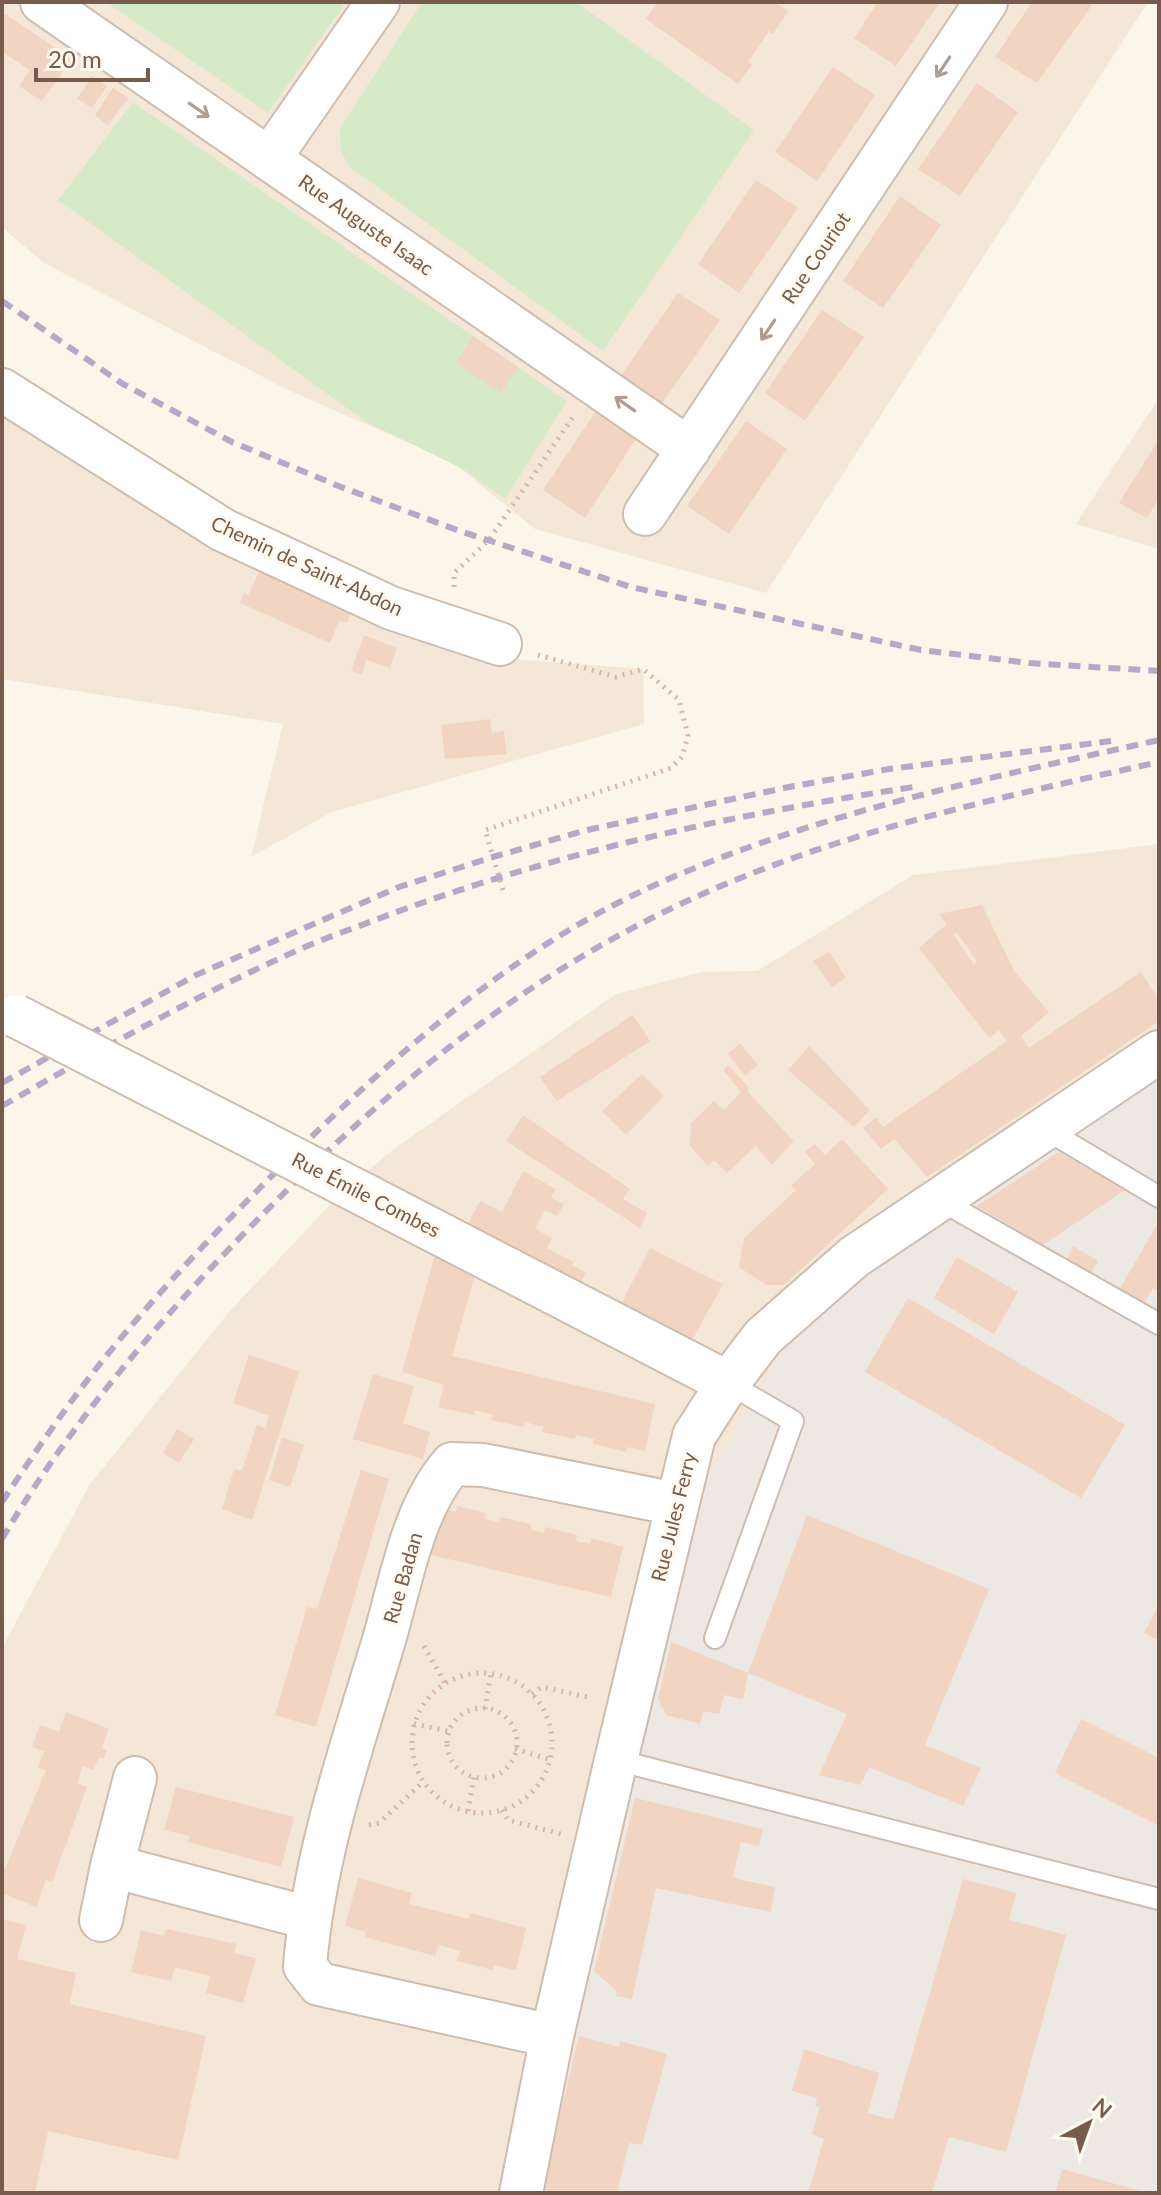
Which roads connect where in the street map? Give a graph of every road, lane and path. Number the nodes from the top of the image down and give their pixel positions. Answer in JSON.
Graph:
{"nodes":[{"id":1,"x":42,"y":2,"type":"edge"},
{"id":2,"x":378,"y":2,"type":"edge"},
{"id":3,"x":986,"y":2,"type":"edge"},
{"id":4,"x":269,"y":159,"type":"junction"},
{"id":5,"x":595,"y":384,"type":"junction"},
{"id":6,"x":2,"y":390,"type":"edge"},
{"id":7,"x":689,"y":449,"type":"junction"},
{"id":8,"x":645,"y":514,"type":"dead end"},
{"id":9,"x":391,"y":608,"type":"junction"},
{"id":10,"x":500,"y":644,"type":"joint"},
{"id":11,"x":503,"y":890,"type":"dead end"},
{"id":12,"x":9,"y":1013,"type":"edge"},
{"id":13,"x":1159,"y":1052,"type":"edge"},
{"id":14,"x":1045,"y":1129,"type":"junction"},
{"id":15,"x":1159,"y":1197,"type":"edge"},
{"id":16,"x":938,"y":1199,"type":"junction"},
{"id":17,"x":1159,"y":1324,"type":"edge"},
{"id":18,"x":728,"y":1383,"type":"junction"},
{"id":19,"x":676,"y":1504,"type":"junction"},
{"id":20,"x":715,"y":1638,"type":"dead end"},
{"id":21,"x":491,"y":1673,"type":"junction"},
{"id":22,"x":532,"y":1694,"type":"junction"},
{"id":23,"x":628,"y":1706,"type":"junction"},
{"id":24,"x":485,"y":1709,"type":"junction"},
{"id":25,"x":414,"y":1724,"type":"junction"},
{"id":26,"x":449,"y":1731,"type":"junction"},
{"id":27,"x":515,"y":1749,"type":"junction"},
{"id":28,"x":551,"y":1760,"type":"junction"},
{"id":29,"x":616,"y":1760,"type":"junction"},
{"id":30,"x":474,"y":1777,"type":"junction"},
{"id":31,"x":135,"y":1778,"type":"dead end"},
{"id":32,"x":423,"y":1782,"type":"junction"},
{"id":33,"x":502,"y":1810,"type":"junction"},
{"id":34,"x":468,"y":1811,"type":"junction"},
{"id":35,"x":329,"y":1828,"type":"junction"},
{"id":36,"x":112,"y":1866,"type":"junction"},
{"id":37,"x":591,"y":1867,"type":"junction"},
{"id":38,"x":1159,"y":1899,"type":"edge"},
{"id":39,"x":309,"y":1918,"type":"junction"},
{"id":40,"x":101,"y":1920,"type":"dead end"},
{"id":41,"x":552,"y":2036,"type":"junction"},
{"id":42,"x":521,"y":2193,"type":"edge"}],
"edges":[{"from":1,"to":4,"type":"street","name":"Rue Auguste Isaac","one_way":true},
{"from":2,"to":4,"type":"street"},
{"from":3,"to":7,"type":"street","name":"Rue Couriot","one_way":true},
{"from":4,"to":5,"type":"street","name":"Rue Auguste Isaac"},
{"from":7,"to":5,"type":"street","name":"Rue Auguste Isaac","one_way":true},
{"from":5,"to":9,"type":"path"},
{"from":6,"to":9,"type":"street","name":"Chemin de Saint-Abdon"},
{"from":7,"to":8,"type":"street","name":"Rue Couriot"},
{"from":9,"to":10,"type":"street","name":"Chemin de Saint-Abdon"},
{"from":10,"to":11,"type":"path"},
{"from":12,"to":18,"type":"street","name":"Rue Émile Combes","bridge":true},
{"from":13,"to":14,"type":"street","name":"Rue Jules Ferry"},
{"from":14,"to":15,"type":"lane"},
{"from":14,"to":16,"type":"street","name":"Rue Jules Ferry"},
{"from":16,"to":17,"type":"lane"},
{"from":16,"to":18,"type":"street","name":"Rue Jules Ferry"},
{"from":18,"to":19,"type":"street","name":"Rue Jules Ferry"},
{"from":18,"to":20,"type":"lane"},
{"from":19,"to":23,"type":"street","name":"Rue Jules Ferry"},
{"from":19,"to":35,"type":"street","name":"Rue Badan"},
{"from":21,"to":22,"type":"path"},
{"from":21,"to":24,"type":"path"},
{"from":21,"to":25,"type":"path"},
{"from":22,"to":23,"type":"path"},
{"from":22,"to":28,"type":"path"},
{"from":23,"to":29,"type":"street","name":"Rue Jules Ferry"},
{"from":24,"to":26,"type":"path"},
{"from":24,"to":27,"type":"path"},
{"from":25,"to":26,"type":"path"},
{"from":25,"to":32,"type":"path"},
{"from":26,"to":30,"type":"path"},
{"from":27,"to":28,"type":"path"},
{"from":27,"to":30,"type":"path"},
{"from":28,"to":33,"type":"path"},
{"from":29,"to":37,"type":"street","name":"Rue Jules Ferry"},
{"from":29,"to":38,"type":"lane"},
{"from":30,"to":34,"type":"path"},
{"from":31,"to":36,"type":"street"},
{"from":32,"to":34,"type":"path"},
{"from":32,"to":35,"type":"path"},
{"from":33,"to":34,"type":"path"},
{"from":33,"to":37,"type":"path"},
{"from":35,"to":39,"type":"street","name":"Rue Badan"},
{"from":36,"to":39,"type":"street"},
{"from":36,"to":40,"type":"street"},
{"from":37,"to":41,"type":"street","name":"Rue Jules Ferry"},
{"from":39,"to":41,"type":"street","name":"Rue Badan"},
{"from":41,"to":42,"type":"street","name":"Rue Jules Ferry"}]}
